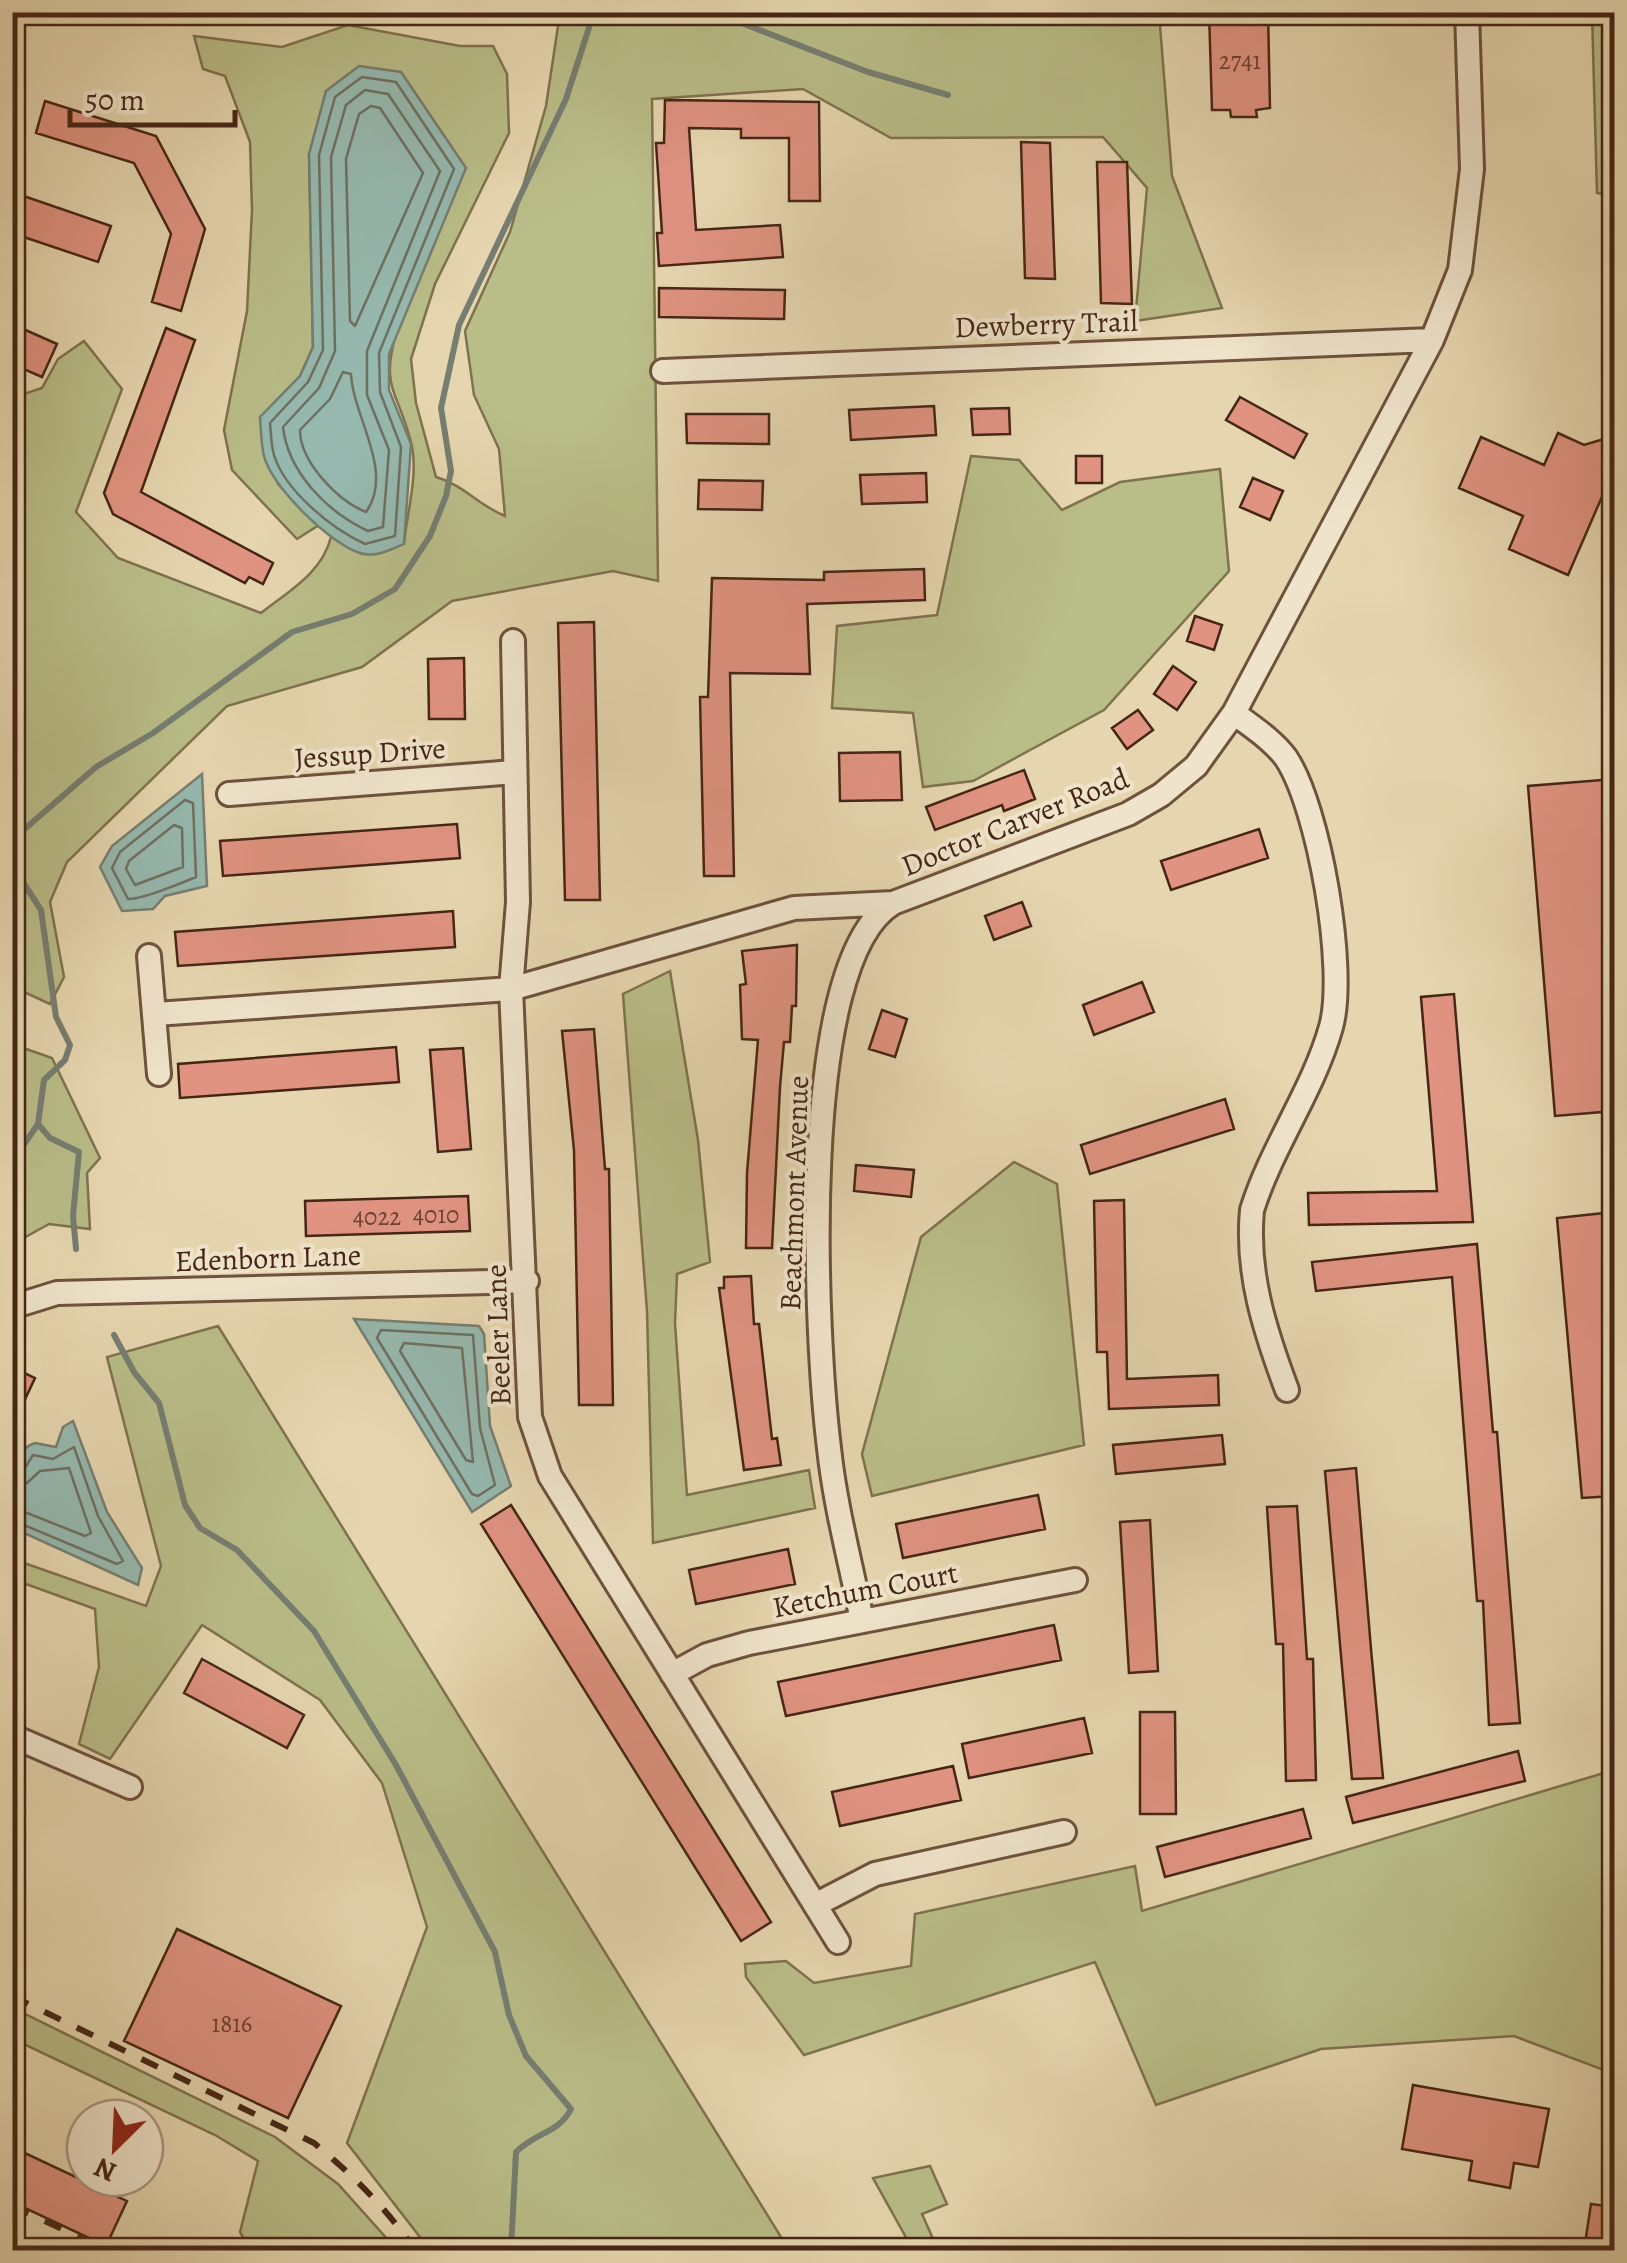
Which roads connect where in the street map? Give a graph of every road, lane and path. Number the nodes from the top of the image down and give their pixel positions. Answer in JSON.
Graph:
{"nodes":[{"id":1,"x":1467,"y":12,"type":"edge"},
{"id":2,"x":1432,"y":340,"type":"junction"},
{"id":3,"x":663,"y":371,"type":"dead end"},
{"id":4,"x":513,"y":641,"type":"dead end"},
{"id":5,"x":1234,"y":713,"type":"junction"},
{"id":6,"x":515,"y":772,"type":"junction"},
{"id":7,"x":229,"y":794,"type":"dead end"},
{"id":8,"x":894,"y":903,"type":"junction"},
{"id":9,"x":150,"y":956,"type":"dead end"},
{"id":10,"x":511,"y":989,"type":"junction"},
{"id":11,"x":156,"y":1014,"type":"junction"},
{"id":12,"x":158,"y":1074,"type":"dead end"},
{"id":13,"x":527,"y":1280,"type":"junction"},
{"id":14,"x":12,"y":1308,"type":"edge"},
{"id":15,"x":1287,"y":1390,"type":"dead end"},
{"id":16,"x":1075,"y":1580,"type":"dead end"},
{"id":17,"x":862,"y":1621,"type":"junction"},
{"id":18,"x":672,"y":1674,"type":"junction"},
{"id":19,"x":12,"y":1736,"type":"edge"},
{"id":20,"x":130,"y":1787,"type":"dead end"},
{"id":21,"x":1064,"y":1832,"type":"dead end"},
{"id":22,"x":815,"y":1904,"type":"junction"},
{"id":23,"x":838,"y":1942,"type":"dead end"}],
"edges":[{"from":1,"to":2,"type":"street","name":"Doctor Carver Road"},
{"from":2,"to":3,"type":"street","name":"Dewberry Trail"},
{"from":2,"to":5,"type":"street","name":"Doctor Carver Road"},
{"from":4,"to":6,"type":"street","name":"Beeler Lane"},
{"from":5,"to":8,"type":"street","name":"Doctor Carver Road"},
{"from":5,"to":15,"type":"street"},
{"from":6,"to":7,"type":"street","name":"Jessup Drive"},
{"from":6,"to":10,"type":"street","name":"Beeler Lane"},
{"from":8,"to":10,"type":"street","name":"Doctor Carver Road"},
{"from":8,"to":17,"type":"street","name":"Beachmont Avenue"},
{"from":9,"to":11,"type":"street"},
{"from":10,"to":11,"type":"street","name":"Doctor Carver Road"},
{"from":10,"to":13,"type":"street","name":"Beeler Lane"},
{"from":11,"to":12,"type":"street"},
{"from":13,"to":14,"type":"street","name":"Edenborn Lane"},
{"from":13,"to":18,"type":"street","name":"Beeler Lane"},
{"from":16,"to":17,"type":"street","name":"Ketchum Court"},
{"from":17,"to":18,"type":"street","name":"Ketchum Court"},
{"from":18,"to":22,"type":"street","name":"Beeler Lane"},
{"from":19,"to":20,"type":"street"},
{"from":21,"to":22,"type":"street"},
{"from":22,"to":23,"type":"street","name":"Beeler Lane"}]}
